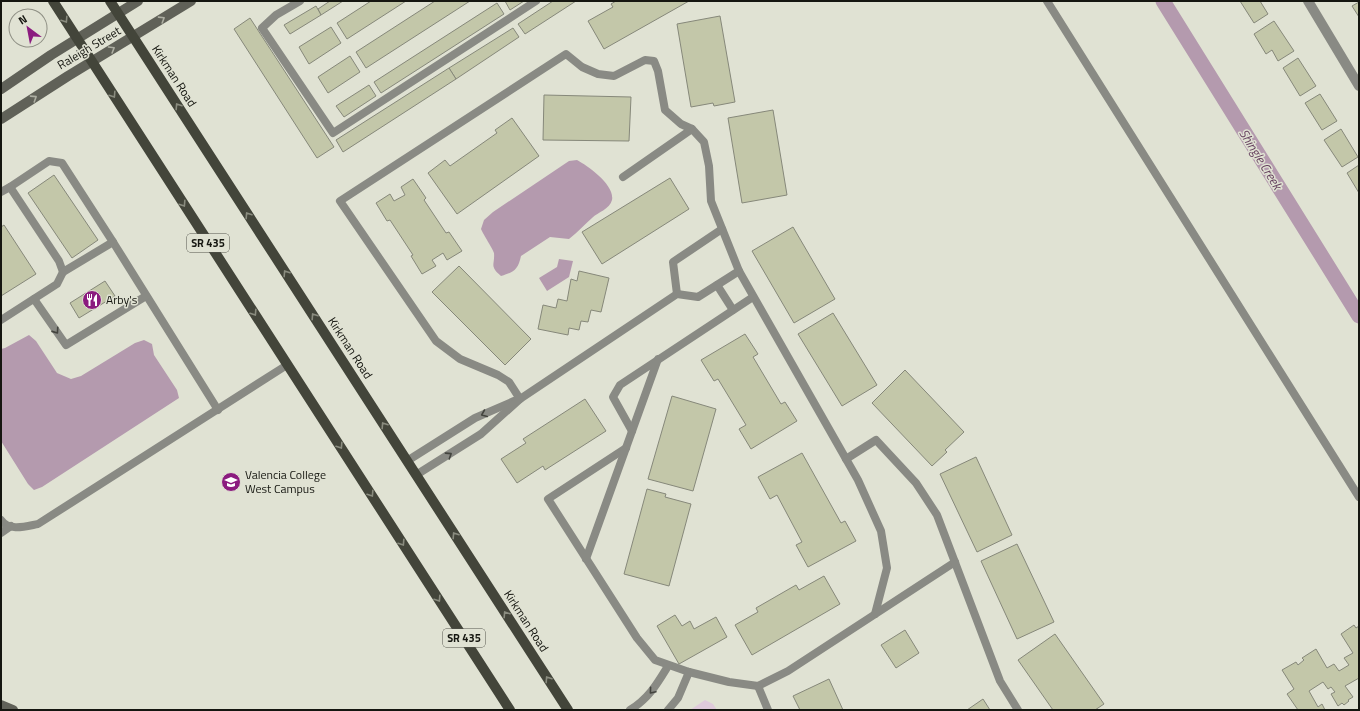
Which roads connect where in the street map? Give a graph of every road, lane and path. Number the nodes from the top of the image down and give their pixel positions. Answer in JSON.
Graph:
{"nodes":[{"id":1,"x":53,"y":1,"type":"edge"},
{"id":2,"x":110,"y":1,"type":"edge"},
{"id":3,"x":138,"y":1,"type":"edge"},
{"id":4,"x":191,"y":1,"type":"edge"},
{"id":5,"x":300,"y":1,"type":"edge"},
{"id":6,"x":536,"y":1,"type":"edge"},
{"id":7,"x":1047,"y":1,"type":"edge"},
{"id":8,"x":1308,"y":1,"type":"edge"},
{"id":9,"x":118,"y":14,"type":"junction"},
{"id":10,"x":133,"y":37,"type":"junction"},
{"id":11,"x":77,"y":39,"type":"junction"},
{"id":12,"x":92,"y":62,"type":"junction"},
{"id":13,"x":1355,"y":69,"type":"edge"},
{"id":14,"x":1359,"y":86,"type":"edge"},
{"id":15,"x":1,"y":89,"type":"edge"},
{"id":16,"x":1,"y":119,"type":"edge"},
{"id":17,"x":692,"y":129,"type":"junction"},
{"id":18,"x":623,"y":177,"type":"dead end"},
{"id":19,"x":10,"y":187,"type":"junction"},
{"id":20,"x":1,"y":192,"type":"edge"},
{"id":21,"x":722,"y":229,"type":"junction"},
{"id":22,"x":113,"y":242,"type":"junction"},
{"id":23,"x":739,"y":271,"type":"junction"},
{"id":24,"x":64,"y":272,"type":"junction"},
{"id":25,"x":717,"y":285,"type":"junction"},
{"id":26,"x":677,"y":294,"type":"junction"},
{"id":27,"x":146,"y":296,"type":"junction"},
{"id":28,"x":753,"y":297,"type":"junction"},
{"id":29,"x":34,"y":299,"type":"junction"},
{"id":30,"x":733,"y":310,"type":"junction"},
{"id":31,"x":1,"y":320,"type":"edge"},
{"id":32,"x":658,"y":359,"type":"junction"},
{"id":33,"x":287,"y":365,"type":"junction"},
{"id":34,"x":520,"y":399,"type":"junction"},
{"id":35,"x":218,"y":410,"type":"junction"},
{"id":36,"x":632,"y":431,"type":"junction"},
{"id":37,"x":626,"y":448,"type":"junction"},
{"id":38,"x":846,"y":459,"type":"junction"},
{"id":39,"x":407,"y":461,"type":"junction"},
{"id":40,"x":416,"y":475,"type":"junction"},
{"id":41,"x":1359,"y":497,"type":"edge"},
{"id":42,"x":1,"y":520,"type":"edge"},
{"id":43,"x":11,"y":526,"type":"junction"},
{"id":44,"x":1,"y":533,"type":"edge"},
{"id":45,"x":586,"y":559,"type":"junction"},
{"id":46,"x":955,"y":562,"type":"junction"},
{"id":47,"x":875,"y":614,"type":"junction"},
{"id":48,"x":668,"y":666,"type":"junction"},
{"id":49,"x":689,"y":672,"type":"junction"},
{"id":50,"x":758,"y":686,"type":"junction"},
{"id":51,"x":1,"y":705,"type":"edge"},
{"id":52,"x":13,"y":710,"type":"edge"},
{"id":53,"x":510,"y":710,"type":"edge"},
{"id":54,"x":568,"y":710,"type":"edge"},
{"id":55,"x":630,"y":710,"type":"edge"},
{"id":56,"x":668,"y":710,"type":"edge"},
{"id":57,"x":768,"y":710,"type":"edge"},
{"id":58,"x":1018,"y":710,"type":"edge"}],
"edges":[{"from":1,"to":11,"type":"main road","number":"SR 435","one_way":true},
{"from":2,"to":9,"type":"main road","name":"Kirkman Road"},
{"from":3,"to":9,"type":"street","name":"Raleigh Street"},
{"from":10,"to":4,"type":"street","name":"Raleigh Street","one_way":true},
{"from":5,"to":6,"type":"lane"},
{"from":7,"to":41,"type":"lane"},
{"from":8,"to":13,"type":"street"},
{"from":9,"to":10,"type":"main road","name":"Kirkman Road"},
{"from":9,"to":11,"type":"street","name":"Raleigh Street"},
{"from":12,"to":10,"type":"street","name":"Raleigh Street","one_way":true},
{"from":39,"to":10,"type":"main road","name":"Kirkman Road","one_way":true},
{"from":11,"to":12,"type":"main road","number":"SR 435"},
{"from":11,"to":15,"type":"street","name":"Raleigh Street"},
{"from":16,"to":12,"type":"street","name":"Raleigh Street","one_way":true},
{"from":12,"to":33,"type":"main road","number":"SR 435","one_way":true},
{"from":13,"to":14,"type":"street"},
{"from":17,"to":18,"type":"lane"},
{"from":17,"to":21,"type":"lane"},
{"from":17,"to":34,"type":"lane"},
{"from":19,"to":20,"type":"lane"},
{"from":19,"to":22,"type":"lane"},
{"from":19,"to":24,"type":"lane"},
{"from":21,"to":23,"type":"lane"},
{"from":21,"to":26,"type":"lane"},
{"from":22,"to":24,"type":"lane"},
{"from":22,"to":27,"type":"lane"},
{"from":23,"to":25,"type":"lane"},
{"from":23,"to":28,"type":"lane"},
{"from":24,"to":29,"type":"lane"},
{"from":25,"to":26,"type":"lane"},
{"from":25,"to":30,"type":"lane"},
{"from":26,"to":34,"type":"lane"},
{"from":29,"to":27,"type":"lane","one_way":true},
{"from":27,"to":35,"type":"lane"},
{"from":28,"to":30,"type":"lane"},
{"from":28,"to":38,"type":"lane"},
{"from":29,"to":31,"type":"lane"},
{"from":30,"to":32,"type":"lane"},
{"from":32,"to":36,"type":"lane"},
{"from":32,"to":36,"type":"lane"},
{"from":33,"to":35,"type":"lane"},
{"from":33,"to":53,"type":"main road","number":"SR 435","one_way":true},
{"from":34,"to":39,"type":"lane","one_way":true},
{"from":40,"to":34,"type":"lane","one_way":true},
{"from":35,"to":43,"type":"lane"},
{"from":36,"to":37,"type":"lane"},
{"from":37,"to":45,"type":"lane"},
{"from":37,"to":45,"type":"lane"},
{"from":38,"to":46,"type":"lane"},
{"from":38,"to":47,"type":"lane"},
{"from":39,"to":40,"type":"main road","name":"Kirkman Road"},
{"from":54,"to":40,"type":"main road","name":"Kirkman Road","one_way":true},
{"from":42,"to":43,"type":"lane"},
{"from":43,"to":44,"type":"lane"},
{"from":45,"to":48,"type":"lane"},
{"from":46,"to":47,"type":"lane"},
{"from":46,"to":58,"type":"lane"},
{"from":47,"to":50,"type":"lane"},
{"from":48,"to":49,"type":"lane"},
{"from":48,"to":55,"type":"lane","one_way":true},
{"from":49,"to":50,"type":"lane"},
{"from":49,"to":56,"type":"lane"},
{"from":50,"to":57,"type":"lane"},
{"from":51,"to":52,"type":"street"}]}
